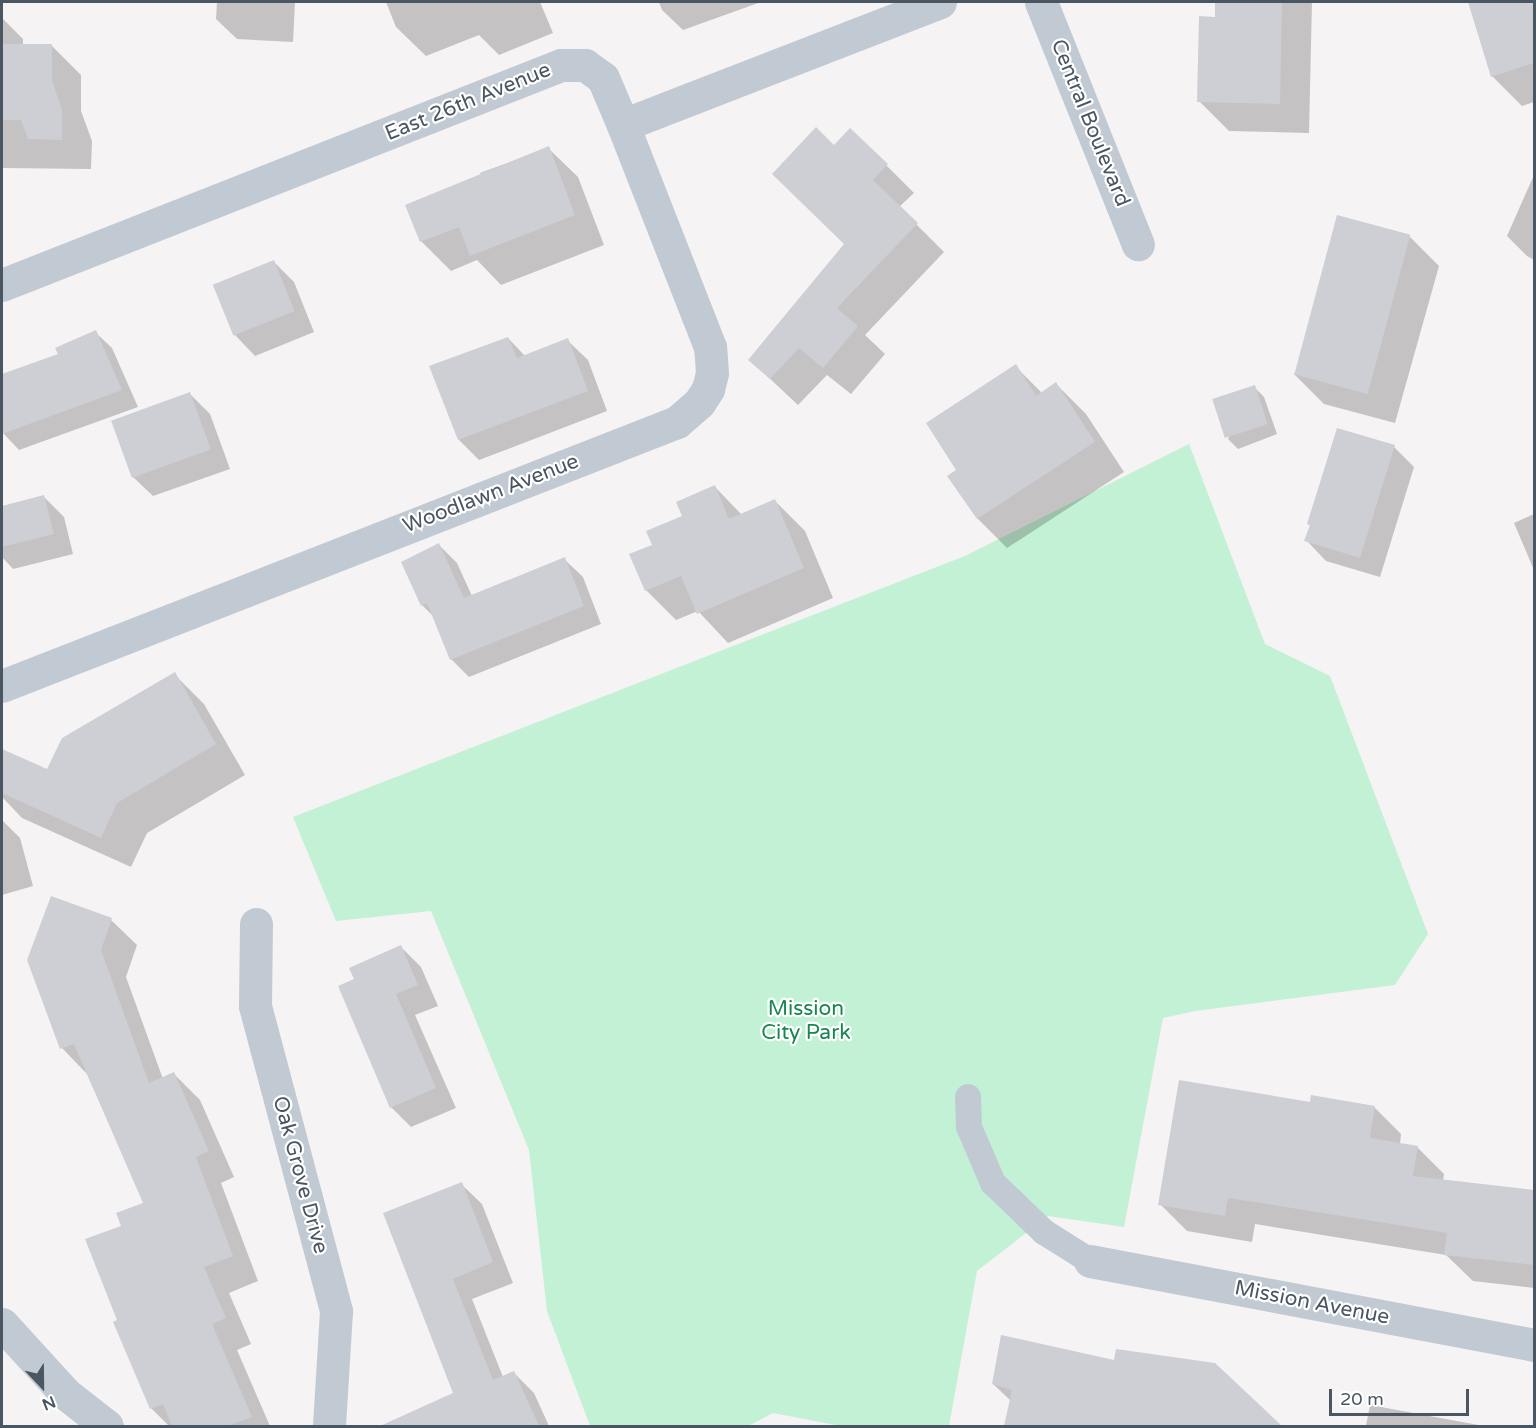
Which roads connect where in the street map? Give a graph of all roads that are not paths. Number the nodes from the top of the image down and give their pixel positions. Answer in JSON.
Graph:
{"nodes":[{"id":1,"x":940,"y":2,"type":"edge"},
{"id":2,"x":1041,"y":2,"type":"edge"},
{"id":3,"x":623,"y":125,"type":"junction"},
{"id":4,"x":1138,"y":244,"type":"dead end"},
{"id":5,"x":2,"y":285,"type":"edge"},
{"id":6,"x":2,"y":686,"type":"edge"},
{"id":7,"x":256,"y":924,"type":"dead end"},
{"id":8,"x":968,"y":1097,"type":"dead end"},
{"id":9,"x":1090,"y":1261,"type":"joint"},
{"id":10,"x":2,"y":1324,"type":"edge"},
{"id":11,"x":1534,"y":1345,"type":"edge"},
{"id":12,"x":107,"y":1426,"type":"edge"},
{"id":13,"x":328,"y":1426,"type":"edge"}],
"edges":[{"from":1,"to":3,"type":"street"},
{"from":2,"to":4,"type":"street","name":"Central Boulevard"},
{"from":3,"to":5,"type":"street","name":"East 26th Avenue"},
{"from":3,"to":6,"type":"street","name":"Woodlawn Avenue"},
{"from":7,"to":13,"type":"street","name":"Oak Grove Drive"},
{"from":8,"to":9,"type":"lane"},
{"from":9,"to":11,"type":"street","name":"Mission Avenue"},
{"from":10,"to":12,"type":"street"}]}
